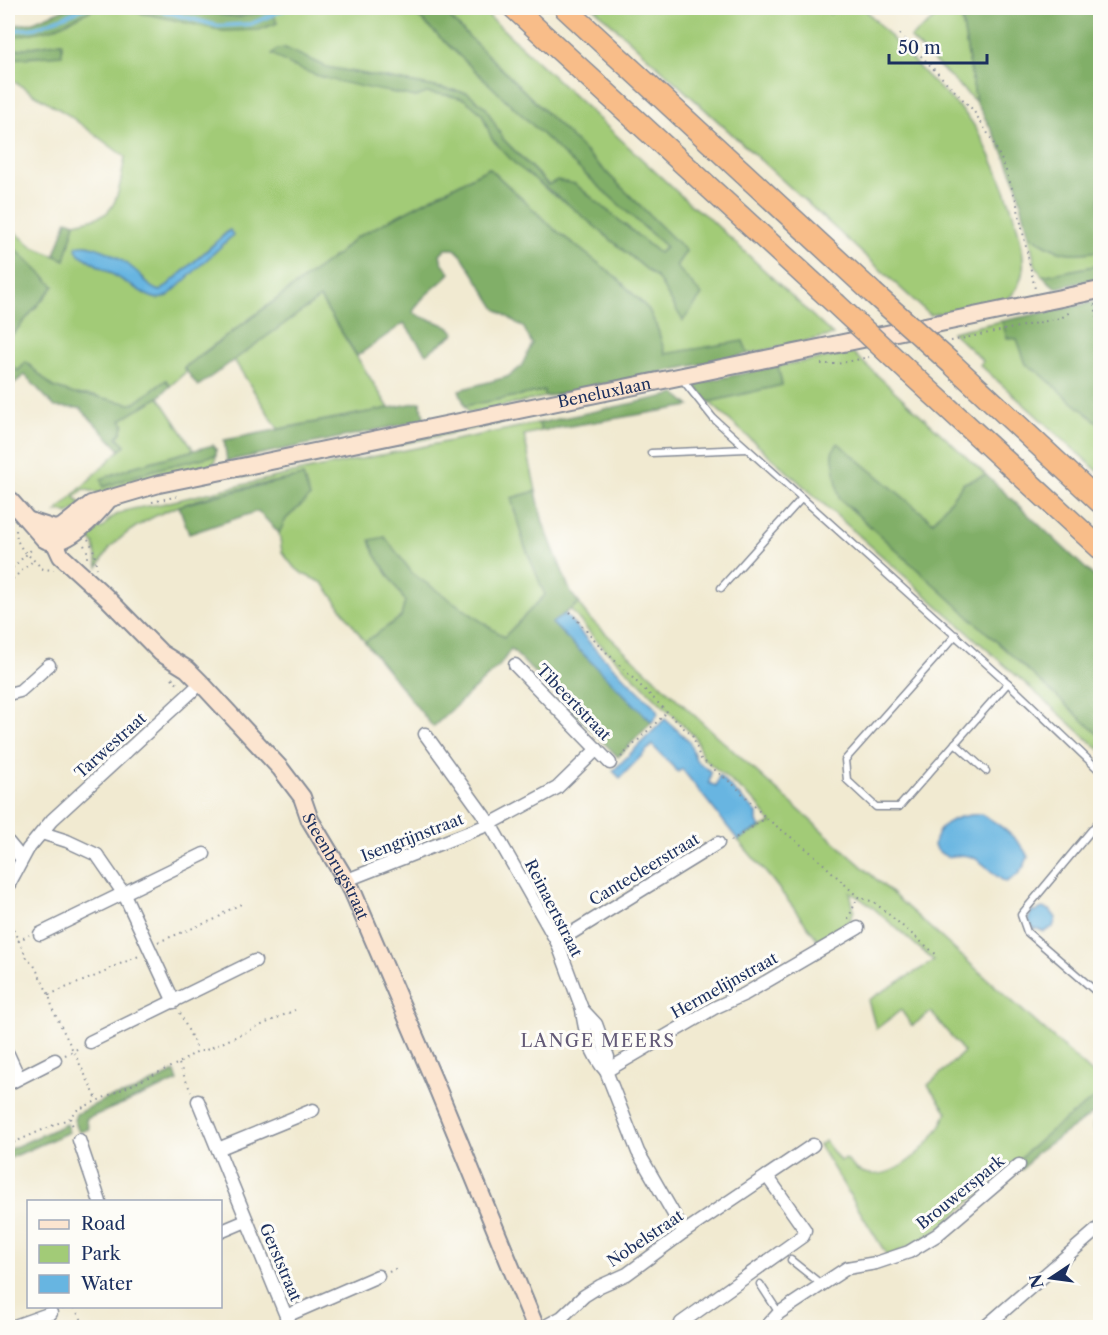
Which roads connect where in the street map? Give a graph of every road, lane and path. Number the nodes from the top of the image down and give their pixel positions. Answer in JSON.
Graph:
{"nodes":[{"id":1,"x":514,"y":8,"type":"edge"},
{"id":2,"x":565,"y":8,"type":"edge"},
{"id":3,"x":900,"y":34,"type":"dead end"},
{"id":4,"x":1097,"y":295,"type":"edge"},
{"id":5,"x":1037,"y":304,"type":"junction"},
{"id":6,"x":1101,"y":337,"type":"edge"},
{"id":7,"x":679,"y":377,"type":"junction"},
{"id":8,"x":748,"y":449,"type":"junction"},
{"id":9,"x":651,"y":453,"type":"dead end"},
{"id":10,"x":8,"y":498,"type":"edge"},
{"id":11,"x":802,"y":498,"type":"junction"},
{"id":12,"x":1101,"y":502,"type":"edge"},
{"id":13,"x":54,"y":535,"type":"junction"},
{"id":14,"x":1101,"y":548,"type":"edge"},
{"id":15,"x":41,"y":555,"type":"dead end"},
{"id":16,"x":34,"y":560,"type":"dead end"},
{"id":17,"x":8,"y":572,"type":"edge"},
{"id":18,"x":8,"y":583,"type":"edge"},
{"id":19,"x":721,"y":588,"type":"dead end"},
{"id":20,"x":570,"y":612,"type":"dead end"},
{"id":21,"x":956,"y":635,"type":"junction"},
{"id":22,"x":49,"y":665,"type":"dead end"},
{"id":23,"x":515,"y":665,"type":"dead end"},
{"id":24,"x":201,"y":683,"type":"junction"},
{"id":25,"x":1008,"y":683,"type":"junction"},
{"id":26,"x":8,"y":694,"type":"edge"},
{"id":27,"x":667,"y":712,"type":"junction"},
{"id":28,"x":425,"y":734,"type":"dead end"},
{"id":29,"x":955,"y":743,"type":"junction"},
{"id":30,"x":597,"y":749,"type":"junction"},
{"id":31,"x":610,"y":763,"type":"joint"},
{"id":32,"x":986,"y":771,"type":"dead end"},
{"id":33,"x":1101,"y":771,"type":"edge"},
{"id":34,"x":766,"y":818,"type":"junction"},
{"id":35,"x":1101,"y":820,"type":"edge"},
{"id":36,"x":490,"y":824,"type":"junction"},
{"id":37,"x":42,"y":833,"type":"junction"},
{"id":38,"x":735,"y":838,"type":"dead end"},
{"id":39,"x":8,"y":842,"type":"edge"},
{"id":40,"x":718,"y":843,"type":"dead end"},
{"id":41,"x":204,"y":854,"type":"dead end"},
{"id":42,"x":22,"y":860,"type":"junction"},
{"id":43,"x":347,"y":880,"type":"junction"},
{"id":44,"x":8,"y":886,"type":"edge"},
{"id":45,"x":124,"y":894,"type":"junction"},
{"id":46,"x":858,"y":897,"type":"junction"},
{"id":47,"x":8,"y":919,"type":"edge"},
{"id":48,"x":852,"y":931,"type":"joint"},
{"id":49,"x":40,"y":934,"type":"dead end"},
{"id":50,"x":556,"y":942,"type":"junction"},
{"id":51,"x":938,"y":956,"type":"dead end"},
{"id":52,"x":255,"y":962,"type":"dead end"},
{"id":53,"x":1101,"y":995,"type":"edge"},
{"id":54,"x":174,"y":1002,"type":"junction"},
{"id":55,"x":294,"y":1010,"type":"dead end"},
{"id":56,"x":90,"y":1042,"type":"joint"},
{"id":57,"x":198,"y":1051,"type":"junction"},
{"id":58,"x":73,"y":1052,"type":"junction"},
{"id":59,"x":8,"y":1054,"type":"edge"},
{"id":60,"x":55,"y":1060,"type":"joint"},
{"id":61,"x":179,"y":1063,"type":"junction"},
{"id":62,"x":606,"y":1071,"type":"junction"},
{"id":63,"x":13,"y":1081,"type":"edge"},
{"id":64,"x":98,"y":1099,"type":"junction"},
{"id":65,"x":198,"y":1101,"type":"joint"},
{"id":66,"x":313,"y":1110,"type":"dead end"},
{"id":67,"x":79,"y":1140,"type":"dead end"},
{"id":68,"x":8,"y":1145,"type":"edge"},
{"id":69,"x":813,"y":1145,"type":"dead end"},
{"id":70,"x":218,"y":1149,"type":"junction"},
{"id":71,"x":1019,"y":1165,"type":"dead end"},
{"id":72,"x":767,"y":1176,"type":"junction"},
{"id":73,"x":8,"y":1178,"type":"edge"},
{"id":74,"x":8,"y":1183,"type":"edge"},
{"id":75,"x":99,"y":1200,"type":"edge"},
{"id":76,"x":246,"y":1221,"type":"junction"},
{"id":77,"x":1101,"y":1227,"type":"edge"},
{"id":78,"x":222,"y":1231,"type":"edge"},
{"id":79,"x":684,"y":1232,"type":"junction"},
{"id":80,"x":791,"y":1260,"type":"dead end"},
{"id":81,"x":378,"y":1276,"type":"dead end"},
{"id":82,"x":760,"y":1284,"type":"dead end"},
{"id":83,"x":821,"y":1285,"type":"junction"},
{"id":84,"x":75,"y":1308,"type":"edge"},
{"id":85,"x":51,"y":1313,"type":"dead end"},
{"id":86,"x":779,"y":1313,"type":"junction"},
{"id":87,"x":288,"y":1322,"type":"edge"},
{"id":88,"x":681,"y":1323,"type":"dead end"},
{"id":89,"x":987,"y":1327,"type":"edge"},
{"id":90,"x":9,"y":1328,"type":"edge"},
{"id":91,"x":87,"y":1328,"type":"edge"},
{"id":92,"x":536,"y":1328,"type":"edge"},
{"id":93,"x":542,"y":1328,"type":"edge"},
{"id":94,"x":769,"y":1328,"type":"edge"}],
"edges":[{"from":1,"to":14,"type":"highway","bridge":true},
{"from":2,"to":12,"type":"highway","bridge":true},
{"from":3,"to":5,"type":"path"},
{"from":4,"to":5,"type":"street","name":"Beneluxlaan"},
{"from":4,"to":6,"type":"path"},
{"from":5,"to":7,"type":"street","name":"Beneluxlaan"},
{"from":7,"to":8,"type":"lane"},
{"from":7,"to":13,"type":"street","name":"Beneluxlaan"},
{"from":8,"to":9,"type":"lane"},
{"from":8,"to":11,"type":"lane"},
{"from":10,"to":13,"type":"street","name":"Steenbrugstraat"},
{"from":11,"to":19,"type":"lane"},
{"from":11,"to":21,"type":"lane"},
{"from":13,"to":24,"type":"street","name":"Steenbrugstraat"},
{"from":15,"to":17,"type":"path"},
{"from":16,"to":18,"type":"path"},
{"from":20,"to":27,"type":"path"},
{"from":21,"to":25,"type":"lane"},
{"from":21,"to":29,"type":"lane"},
{"from":22,"to":26,"type":"street"},
{"from":23,"to":30,"type":"street","name":"Tibeertstraat"},
{"from":24,"to":37,"type":"street","name":"Tarwestraat"},
{"from":24,"to":43,"type":"street","name":"Steenbrugstraat"},
{"from":25,"to":29,"type":"lane"},
{"from":25,"to":33,"type":"lane"},
{"from":27,"to":31,"type":"path"},
{"from":27,"to":34,"type":"path"},
{"from":28,"to":36,"type":"street","name":"Isengrijnstraat"},
{"from":29,"to":32,"type":"lane"},
{"from":30,"to":31,"type":"street","name":"Tibeertstraat"},
{"from":30,"to":36,"type":"street","name":"Isengrijnstraat"},
{"from":34,"to":38,"type":"path"},
{"from":34,"to":46,"type":"path"},
{"from":35,"to":53,"type":"lane"},
{"from":36,"to":43,"type":"street","name":"Isengrijnstraat"},
{"from":36,"to":50,"type":"street","name":"Reinaertstraat"},
{"from":37,"to":42,"type":"street","name":"Tarwestraat"},
{"from":37,"to":45,"type":"street"},
{"from":39,"to":42,"type":"street"},
{"from":40,"to":50,"type":"street","name":"Cantecleerstraat"},
{"from":41,"to":45,"type":"street"},
{"from":42,"to":44,"type":"street","name":"Tarwestraat"},
{"from":43,"to":92,"type":"street","name":"Steenbrugstraat"},
{"from":45,"to":49,"type":"street"},
{"from":45,"to":54,"type":"street"},
{"from":46,"to":48,"type":"path"},
{"from":46,"to":51,"type":"path"},
{"from":47,"to":58,"type":"path"},
{"from":48,"to":62,"type":"street","name":"Hermelijnstraat"},
{"from":50,"to":62,"type":"street","name":"Reinaertstraat"},
{"from":52,"to":54,"type":"street"},
{"from":54,"to":56,"type":"street"},
{"from":54,"to":57,"type":"path"},
{"from":55,"to":57,"type":"path"},
{"from":56,"to":58,"type":"path"},
{"from":57,"to":61,"type":"path"},
{"from":58,"to":60,"type":"path"},
{"from":58,"to":64,"type":"path"},
{"from":59,"to":63,"type":"street"},
{"from":60,"to":63,"type":"street"},
{"from":61,"to":64,"type":"path"},
{"from":61,"to":65,"type":"path"},
{"from":62,"to":79,"type":"street","name":"Reinaertstraat"},
{"from":64,"to":68,"type":"path"},
{"from":65,"to":70,"type":"street","name":"Gerststraat"},
{"from":66,"to":70,"type":"street"},
{"from":67,"to":75,"type":"street"},
{"from":69,"to":72,"type":"street","name":"Nobelstraat"},
{"from":70,"to":76,"type":"street","name":"Gerststraat"},
{"from":71,"to":83,"type":"street","name":"Brouwerspark"},
{"from":72,"to":79,"type":"street","name":"Nobelstraat"},
{"from":72,"to":88,"type":"street"},
{"from":73,"to":74,"type":"path"},
{"from":76,"to":78,"type":"street","name":"Gerststraat"},
{"from":76,"to":87,"type":"street","name":"Gerststraat"},
{"from":77,"to":89,"type":"street"},
{"from":79,"to":93,"type":"street","name":"Nobelstraat"},
{"from":80,"to":83,"type":"lane"},
{"from":81,"to":87,"type":"street","name":"Gerststraat"},
{"from":82,"to":86,"type":"lane"},
{"from":83,"to":86,"type":"street","name":"Brouwerspark"},
{"from":84,"to":91,"type":"path"},
{"from":85,"to":90,"type":"street"},
{"from":86,"to":94,"type":"street","name":"Brouwerspark"}]}
